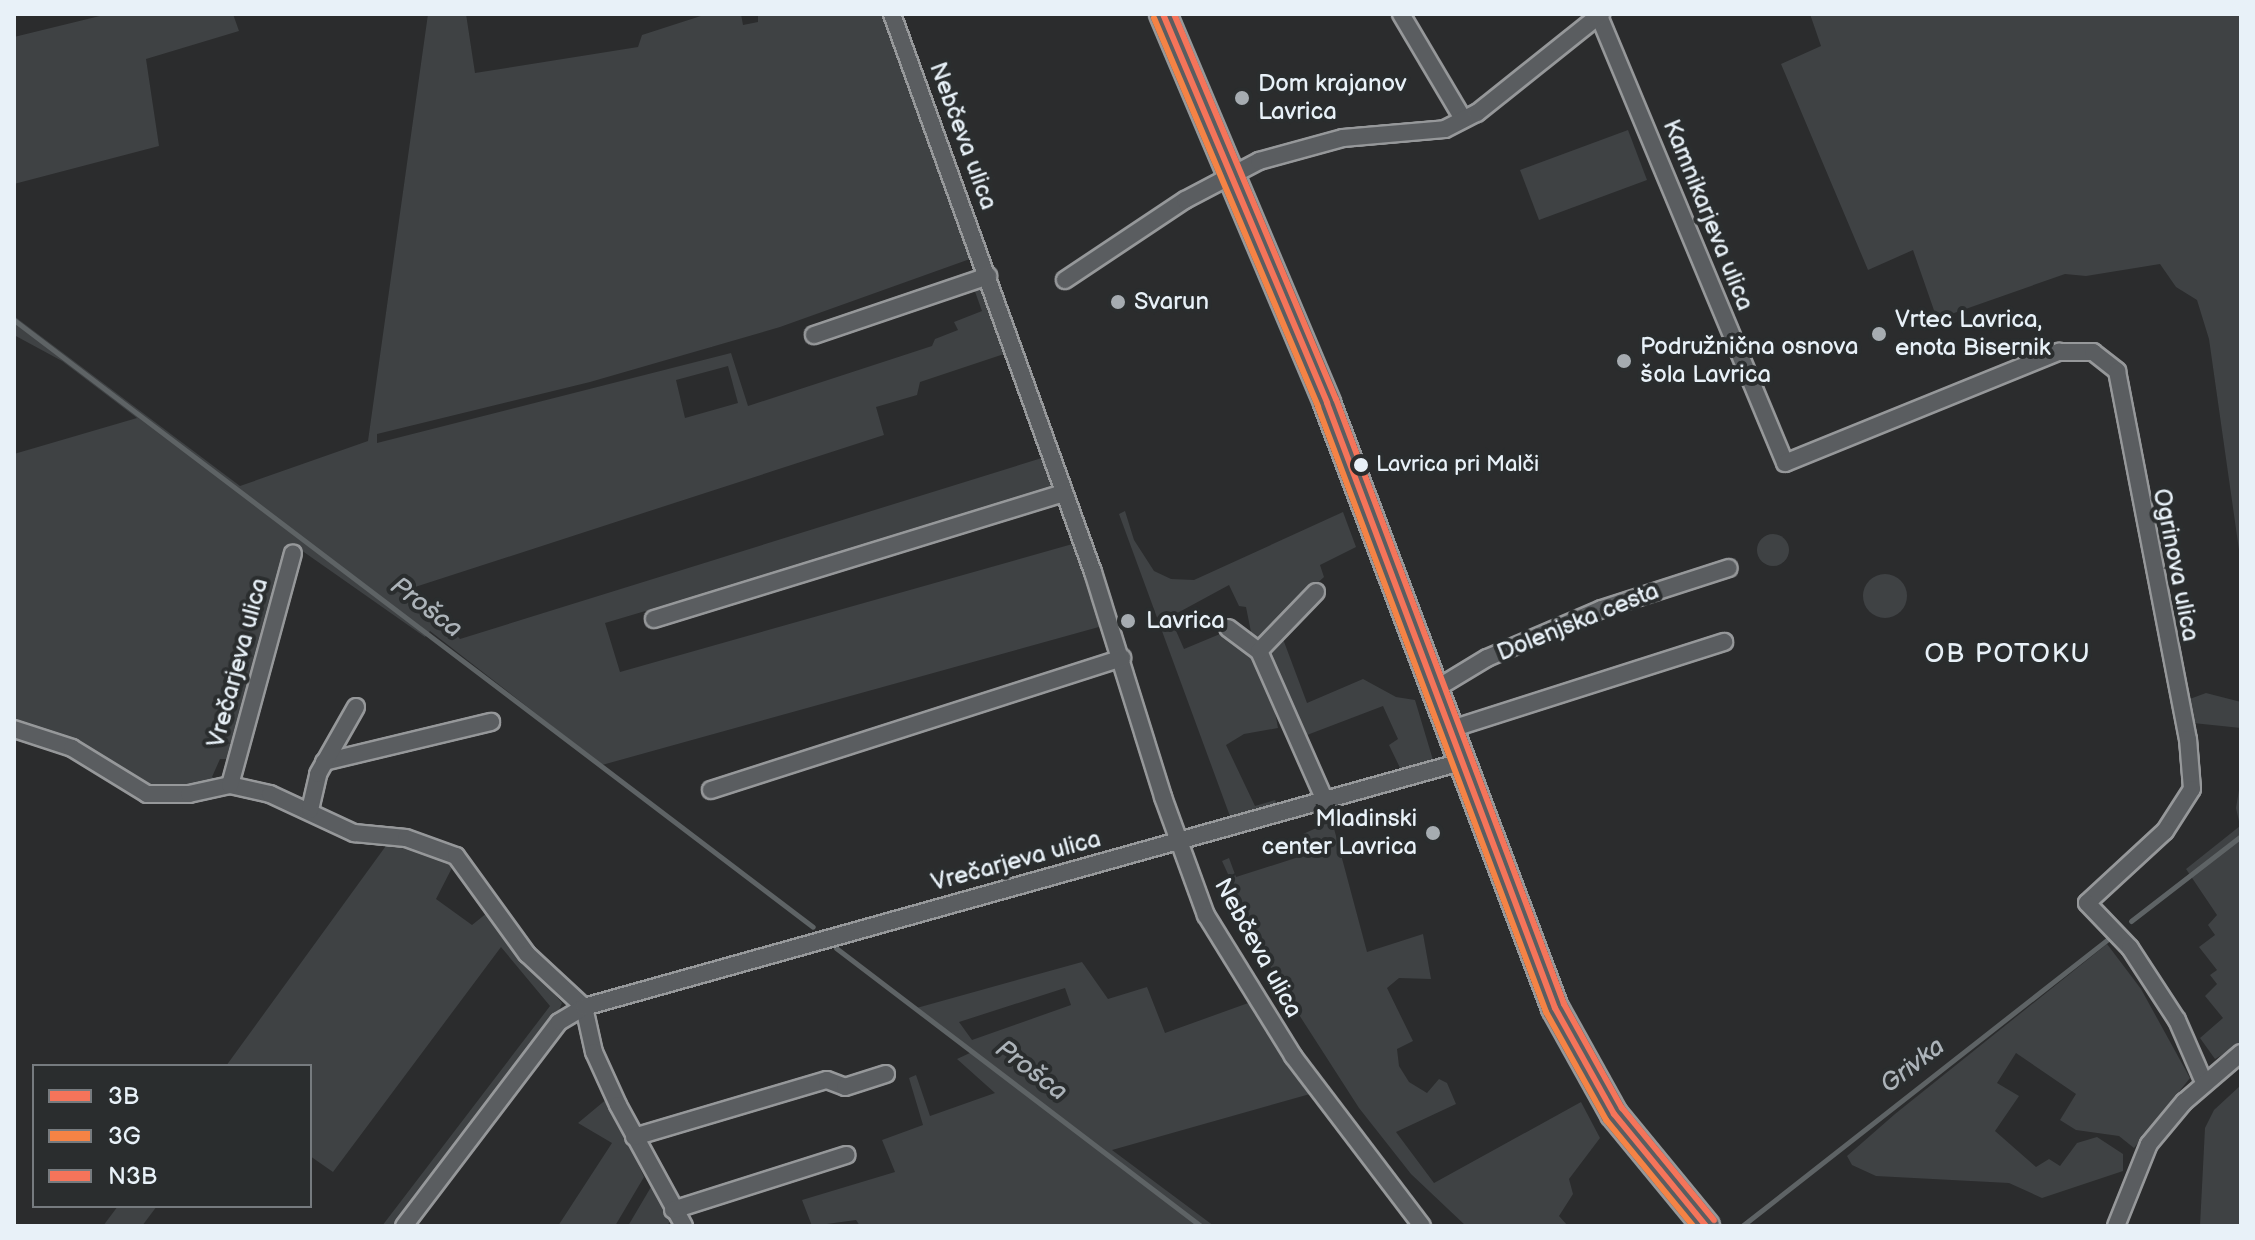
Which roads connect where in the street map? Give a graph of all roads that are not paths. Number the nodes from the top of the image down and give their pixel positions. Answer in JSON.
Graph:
{"nodes":[{"id":1,"x":892,"y":14,"type":"edge"},
{"id":2,"x":1163,"y":14,"type":"edge"},
{"id":3,"x":1401,"y":14,"type":"edge"},
{"id":4,"x":1600,"y":15,"type":"edge"},
{"id":5,"x":1463,"y":119,"type":"junction"},
{"id":6,"x":1233,"y":174,"type":"junction"},
{"id":7,"x":988,"y":276,"type":"junction"},
{"id":8,"x":1065,"y":280,"type":"dead end"},
{"id":9,"x":814,"y":335,"type":"dead end"},
{"id":10,"x":1773,"y":431,"type":"joint"},
{"id":11,"x":1064,"y":493,"type":"junction"},
{"id":12,"x":293,"y":553,"type":"dead end"},
{"id":13,"x":1729,"y":568,"type":"dead end"},
{"id":14,"x":1316,"y":592,"type":"dead end"},
{"id":15,"x":654,"y":619,"type":"dead end"},
{"id":16,"x":1228,"y":628,"type":"dead end"},
{"id":17,"x":1724,"y":642,"type":"dead end"},
{"id":18,"x":1259,"y":651,"type":"junction"},
{"id":19,"x":1122,"y":658,"type":"junction"},
{"id":20,"x":1434,"y":690,"type":"junction"},
{"id":21,"x":356,"y":707,"type":"dead end"},
{"id":22,"x":491,"y":722,"type":"dead end"},
{"id":23,"x":14,"y":729,"type":"edge"},
{"id":24,"x":1448,"y":730,"type":"junction"},
{"id":25,"x":324,"y":762,"type":"junction"},
{"id":26,"x":1461,"y":762,"type":"junction"},
{"id":27,"x":230,"y":785,"type":"junction"},
{"id":28,"x":711,"y":790,"type":"dead end"},
{"id":29,"x":1326,"y":803,"type":"junction"},
{"id":30,"x":310,"y":810,"type":"junction"},
{"id":31,"x":1178,"y":842,"type":"junction"},
{"id":32,"x":584,"y":1007,"type":"junction"},
{"id":33,"x":2241,"y":1053,"type":"edge"},
{"id":34,"x":886,"y":1074,"type":"dead end"},
{"id":35,"x":2204,"y":1082,"type":"junction"},
{"id":36,"x":634,"y":1137,"type":"junction"},
{"id":37,"x":846,"y":1155,"type":"dead end"},
{"id":38,"x":673,"y":1210,"type":"junction"},
{"id":39,"x":404,"y":1226,"type":"edge"},
{"id":40,"x":684,"y":1226,"type":"edge"},
{"id":41,"x":1422,"y":1226,"type":"edge"},
{"id":42,"x":1706,"y":1226,"type":"edge"},
{"id":43,"x":2116,"y":1226,"type":"edge"}],
"edges":[{"from":1,"to":7,"type":"street","name":"Nebčeva ulica"},
{"from":2,"to":6,"type":"main road"},
{"from":3,"to":5,"type":"street"},
{"from":4,"to":5,"type":"street","name":"Kamnikarjeva ulica"},
{"from":4,"to":10,"type":"street","name":"Kamnikarjeva ulica"},
{"from":5,"to":6,"type":"street","name":"Kamnikarjeva ulica"},
{"from":6,"to":8,"type":"street","name":"Kamnikarjeva ulica"},
{"from":6,"to":20,"type":"main road"},
{"from":7,"to":9,"type":"street"},
{"from":7,"to":11,"type":"street","name":"Nebčeva ulica"},
{"from":10,"to":35,"type":"street","name":"Ogrinova ulica"},
{"from":11,"to":15,"type":"street"},
{"from":11,"to":19,"type":"street","name":"Nebčeva ulica"},
{"from":12,"to":27,"type":"street","name":"Vrečarjeva ulica"},
{"from":13,"to":20,"type":"street","name":"Dolenjska cesta"},
{"from":14,"to":18,"type":"street"},
{"from":16,"to":18,"type":"street"},
{"from":17,"to":24,"type":"street"},
{"from":18,"to":29,"type":"street"},
{"from":19,"to":28,"type":"street"},
{"from":19,"to":31,"type":"street","name":"Nebčeva ulica"},
{"from":20,"to":24,"type":"main road"},
{"from":21,"to":25,"type":"street"},
{"from":22,"to":25,"type":"street"},
{"from":23,"to":27,"type":"street","name":"Vrečarjeva ulica"},
{"from":24,"to":26,"type":"main road"},
{"from":25,"to":30,"type":"street"},
{"from":26,"to":29,"type":"street","name":"Vrečarjeva ulica"},
{"from":26,"to":42,"type":"main road"},
{"from":27,"to":30,"type":"street","name":"Vrečarjeva ulica"},
{"from":29,"to":31,"type":"street","name":"Vrečarjeva ulica"},
{"from":30,"to":32,"type":"street","name":"Vrečarjeva ulica"},
{"from":31,"to":32,"type":"street","name":"Vrečarjeva ulica"},
{"from":31,"to":41,"type":"street","name":"Nebčeva ulica"},
{"from":32,"to":36,"type":"street"},
{"from":32,"to":39,"type":"street","name":"Vrečarjeva ulica"},
{"from":33,"to":35,"type":"street"},
{"from":34,"to":36,"type":"street"},
{"from":35,"to":43,"type":"street"},
{"from":36,"to":38,"type":"street"},
{"from":37,"to":38,"type":"street"},
{"from":38,"to":40,"type":"street"}]}
